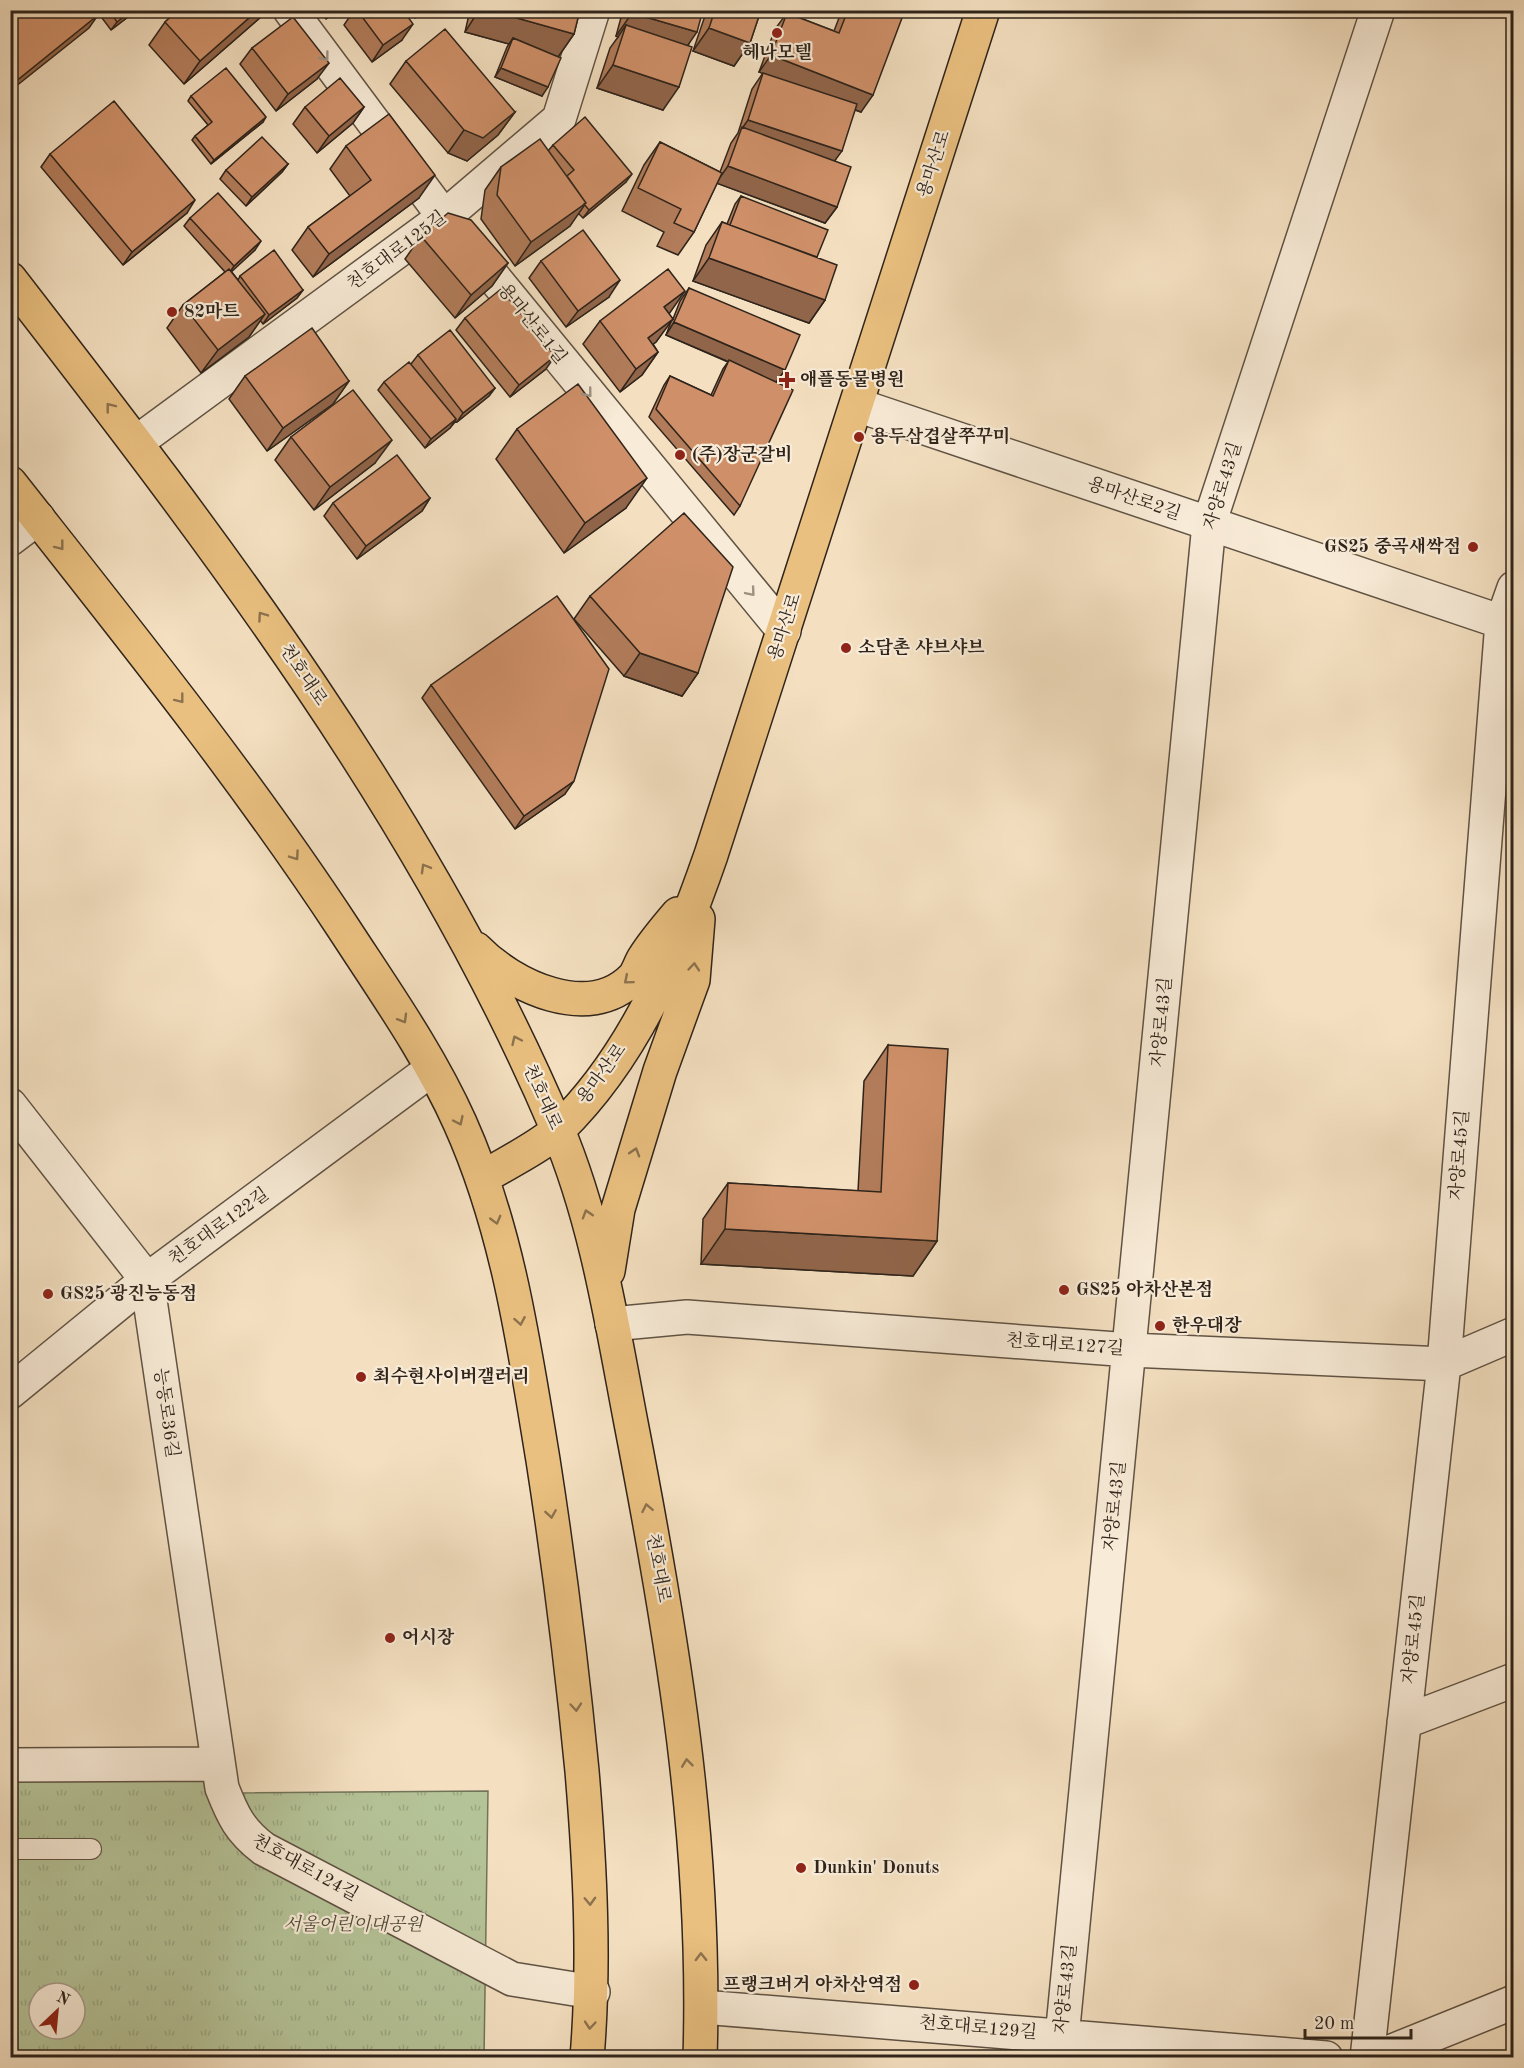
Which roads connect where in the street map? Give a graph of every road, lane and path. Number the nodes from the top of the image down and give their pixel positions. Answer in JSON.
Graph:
{"nodes":[{"id":1,"x":290,"y":10,"type":"edge"},
{"id":2,"x":593,"y":10,"type":"edge"},
{"id":3,"x":983,"y":10,"type":"edge"},
{"id":4,"x":1378,"y":10,"type":"edge"},
{"id":5,"x":444,"y":217,"type":"junction"},
{"id":6,"x":10,"y":279,"type":"edge"},
{"id":7,"x":857,"y":405,"type":"junction"},
{"id":8,"x":137,"y":442,"type":"junction"},
{"id":9,"x":10,"y":483,"type":"edge"},
{"id":10,"x":38,"y":518,"type":"junction"},
{"id":11,"x":1209,"y":524,"type":"junction"},
{"id":12,"x":10,"y":539,"type":"edge"},
{"id":13,"x":1514,"y":588,"type":"edge"},
{"id":14,"x":1510,"y":629,"type":"edge"},
{"id":15,"x":784,"y":631,"type":"junction"},
{"id":16,"x":701,"y":884,"type":"junction"},
{"id":17,"x":465,"y":938,"type":"junction"},
{"id":18,"x":432,"y":1070,"type":"junction"},
{"id":19,"x":10,"y":1105,"type":"edge"},
{"id":20,"x":558,"y":1131,"type":"junction"},
{"id":21,"x":482,"y":1178,"type":"junction"},
{"id":22,"x":147,"y":1280,"type":"junction"},
{"id":23,"x":606,"y":1291,"type":"junction"},
{"id":24,"x":612,"y":1324,"type":"junction"},
{"id":25,"x":1514,"y":1334,"type":"edge"},
{"id":26,"x":1130,"y":1350,"type":"junction"},
{"id":27,"x":1444,"y":1364,"type":"junction"},
{"id":28,"x":10,"y":1392,"type":"edge"},
{"id":29,"x":1514,"y":1680,"type":"edge"},
{"id":30,"x":1404,"y":1722,"type":"junction"},
{"id":31,"x":218,"y":1764,"type":"junction"},
{"id":32,"x":10,"y":1765,"type":"edge"},
{"id":33,"x":10,"y":1849,"type":"edge"},
{"id":34,"x":91,"y":1850,"type":"dead end"},
{"id":35,"x":593,"y":1992,"type":"junction"},
{"id":36,"x":1514,"y":2002,"type":"edge"},
{"id":37,"x":702,"y":2007,"type":"junction"},
{"id":38,"x":1061,"y":2046,"type":"edge"},
{"id":39,"x":588,"y":2058,"type":"edge"},
{"id":40,"x":700,"y":2058,"type":"edge"},
{"id":41,"x":1326,"y":2058,"type":"edge"},
{"id":42,"x":1367,"y":2058,"type":"edge"},
{"id":43,"x":1375,"y":2058,"type":"edge"}],
"edges":[{"from":1,"to":5,"type":"street","name":"용마산로1길","one_way":true},
{"from":2,"to":5,"type":"street","name":"천호대로125길"},
{"from":3,"to":7,"type":"main road","name":"용마산로"},
{"from":4,"to":11,"type":"street","name":"자양로43길"},
{"from":5,"to":8,"type":"street","name":"천호대로125길"},
{"from":5,"to":15,"type":"street","name":"용마산로1길","one_way":true},
{"from":8,"to":6,"type":"main road","name":"천호대로","one_way":true},
{"from":7,"to":11,"type":"street","name":"용마산로2길"},
{"from":7,"to":15,"type":"main road","name":"용마산로"},
{"from":17,"to":8,"type":"main road","name":"천호대로","one_way":true},
{"from":9,"to":10,"type":"main road"},
{"from":10,"to":12,"type":"street"},
{"from":10,"to":18,"type":"main road","one_way":true},
{"from":11,"to":14,"type":"street","name":"용마산로2길"},
{"from":11,"to":26,"type":"street","name":"자양로43길"},
{"from":13,"to":14,"type":"street","name":"자양로45길"},
{"from":14,"to":27,"type":"street","name":"자양로45길"},
{"from":15,"to":16,"type":"main road","name":"용마산로"},
{"from":16,"to":17,"type":"main road","one_way":true},
{"from":16,"to":20,"type":"main road","name":"용마산로"},
{"from":23,"to":16,"type":"main road","one_way":true},
{"from":20,"to":17,"type":"main road","name":"천호대로","one_way":true},
{"from":18,"to":21,"type":"main road","one_way":true},
{"from":18,"to":22,"type":"street","name":"천호대로122길"},
{"from":19,"to":22,"type":"street","name":"능동로36길"},
{"from":20,"to":21,"type":"main road","name":"용마산로"},
{"from":23,"to":20,"type":"main road","name":"천호대로","one_way":true},
{"from":21,"to":35,"type":"main road","one_way":true},
{"from":22,"to":28,"type":"street","name":"천호대로122길"},
{"from":22,"to":31,"type":"street","name":"능동로36길"},
{"from":23,"to":24,"type":"main road","name":"천호대로"},
{"from":24,"to":26,"type":"street","name":"천호대로127길"},
{"from":37,"to":24,"type":"main road","name":"천호대로","one_way":true},
{"from":25,"to":27,"type":"street","name":"천호대로127길"},
{"from":26,"to":27,"type":"street","name":"천호대로127길"},
{"from":26,"to":38,"type":"street","name":"자양로43길"},
{"from":27,"to":30,"type":"street","name":"자양로45길"},
{"from":29,"to":30,"type":"street"},
{"from":30,"to":42,"type":"street","name":"자양로45길"},
{"from":31,"to":32,"type":"street"},
{"from":31,"to":35,"type":"street","name":"천호대로124길"},
{"from":33,"to":34,"type":"lane"},
{"from":35,"to":39,"type":"main road","one_way":true},
{"from":36,"to":43,"type":"street"},
{"from":37,"to":38,"type":"street","name":"천호대로129길"},
{"from":37,"to":40,"type":"main road","name":"천호대로"},
{"from":38,"to":41,"type":"street","name":"천호대로129길"}]}
